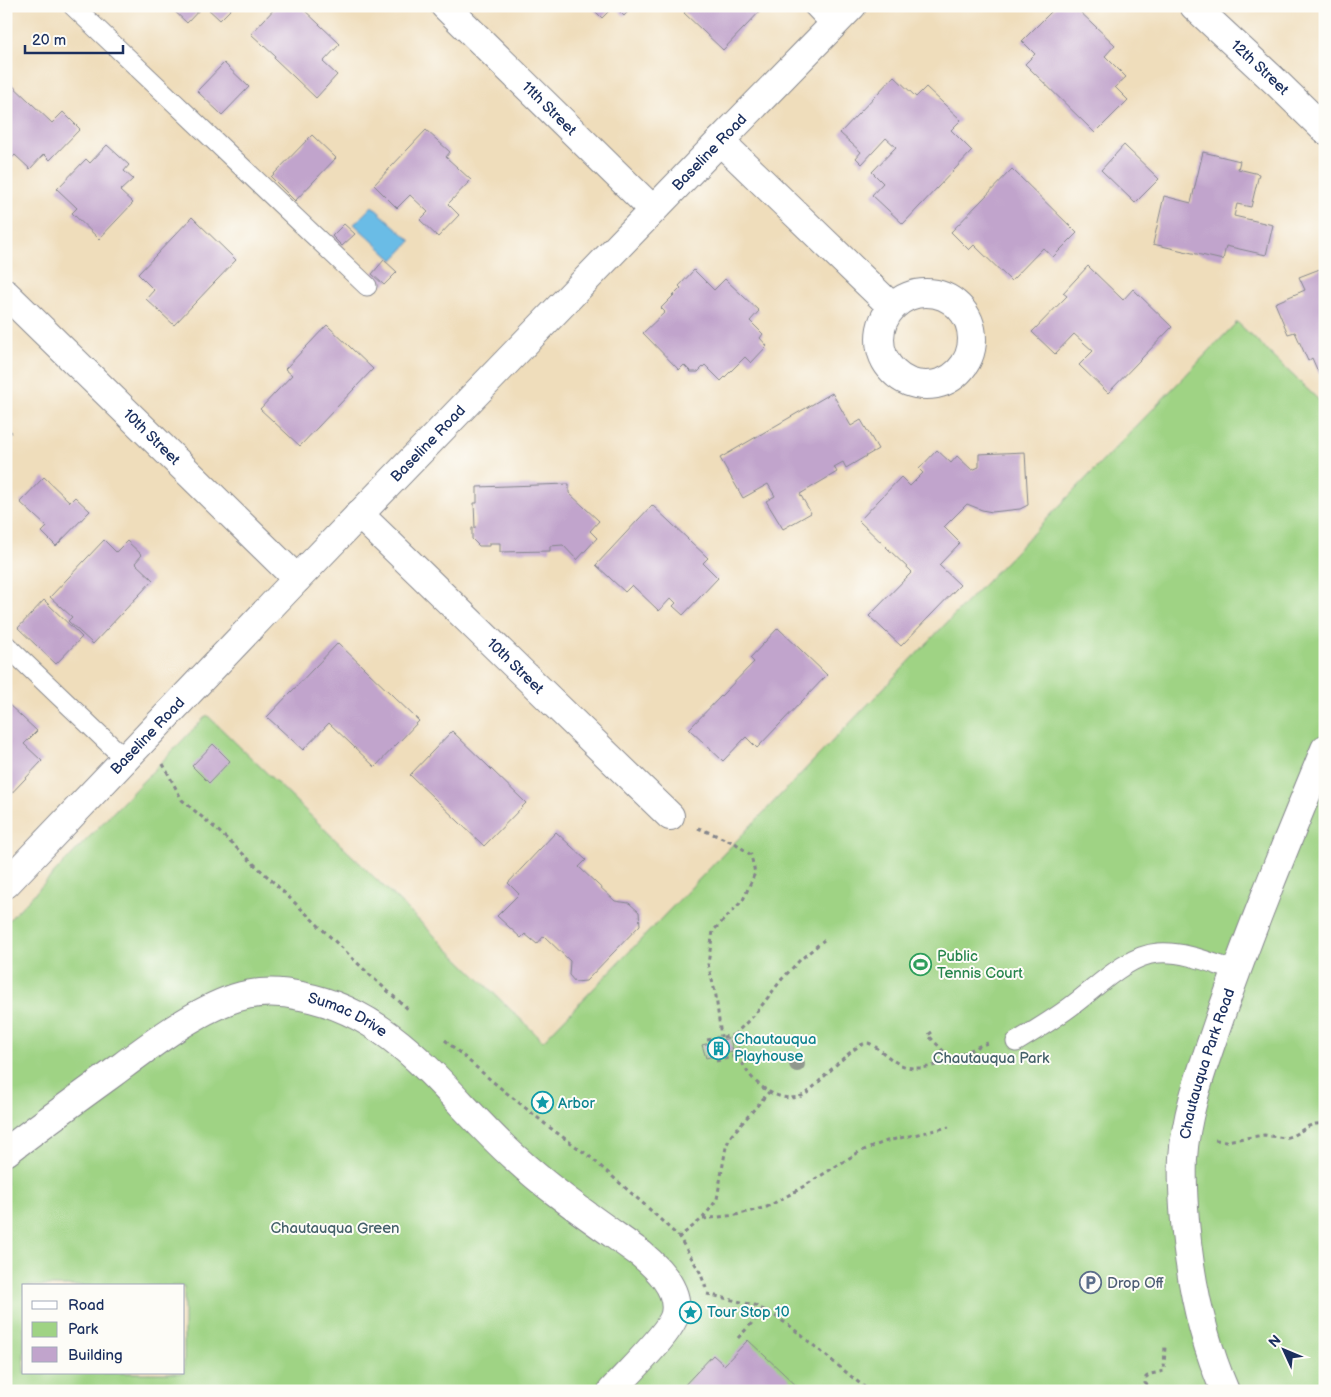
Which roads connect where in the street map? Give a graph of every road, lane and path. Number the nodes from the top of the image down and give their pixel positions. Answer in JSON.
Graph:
{"nodes":[{"id":1,"x":73,"y":6,"type":"edge"},
{"id":2,"x":445,"y":6,"type":"edge"},
{"id":3,"x":813,"y":6,"type":"edge"},
{"id":4,"x":852,"y":6,"type":"edge"},
{"id":5,"x":1194,"y":6,"type":"edge"},
{"id":6,"x":833,"y":27,"type":"junction"},
{"id":7,"x":1325,"y":130,"type":"edge"},
{"id":8,"x":720,"y":141,"type":"junction"},
{"id":9,"x":654,"y":210,"type":"junction"},
{"id":10,"x":367,"y":286,"type":"dead end"},
{"id":11,"x":6,"y":294,"type":"edge"},
{"id":12,"x":892,"y":307,"type":"dead end"},
{"id":13,"x":360,"y":514,"type":"junction"},
{"id":14,"x":297,"y":579,"type":"junction"},
{"id":15,"x":6,"y":646,"type":"edge"},
{"id":16,"x":1325,"y":749,"type":"edge"},
{"id":17,"x":134,"y":750,"type":"junction"},
{"id":18,"x":670,"y":816,"type":"joint"},
{"id":19,"x":6,"y":884,"type":"edge"},
{"id":20,"x":824,"y":940,"type":"dead end"},
{"id":21,"x":1236,"y":970,"type":"junction"},
{"id":22,"x":411,"y":1012,"type":"dead end"},
{"id":23,"x":932,"y":1032,"type":"dead end"},
{"id":24,"x":734,"y":1035,"type":"junction"},
{"id":25,"x":441,"y":1037,"type":"dead end"},
{"id":26,"x":721,"y":1038,"type":"junction"},
{"id":27,"x":707,"y":1040,"type":"dead end"},
{"id":28,"x":1016,"y":1042,"type":"dead end"},
{"id":29,"x":988,"y":1043,"type":"dead end"},
{"id":30,"x":739,"y":1055,"type":"junction"},
{"id":31,"x":951,"y":1059,"type":"junction"},
{"id":32,"x":716,"y":1061,"type":"dead end"},
{"id":33,"x":769,"y":1092,"type":"junction"},
{"id":34,"x":1325,"y":1123,"type":"edge"},
{"id":35,"x":948,"y":1127,"type":"dead end"},
{"id":36,"x":1186,"y":1142,"type":"junction"},
{"id":37,"x":6,"y":1152,"type":"edge"},
{"id":38,"x":702,"y":1219,"type":"junction"},
{"id":39,"x":679,"y":1237,"type":"junction"},
{"id":40,"x":650,"y":1261,"type":"junction"},
{"id":41,"x":707,"y":1294,"type":"dead end"},
{"id":42,"x":764,"y":1310,"type":"junction"},
{"id":43,"x":738,"y":1338,"type":"dead end"},
{"id":44,"x":1164,"y":1345,"type":"dead end"},
{"id":45,"x":612,"y":1391,"type":"edge"},
{"id":46,"x":869,"y":1391,"type":"edge"},
{"id":47,"x":1153,"y":1391,"type":"edge"},
{"id":48,"x":1225,"y":1391,"type":"edge"}],
"edges":[{"from":1,"to":10,"type":"lane"},
{"from":2,"to":9,"type":"street","name":"11th Street"},
{"from":3,"to":6,"type":"lane"},
{"from":4,"to":6,"type":"street","name":"Baseline Road"},
{"from":5,"to":7,"type":"street","name":"12th Street"},
{"from":6,"to":8,"type":"street","name":"Baseline Road"},
{"from":8,"to":9,"type":"street","name":"Baseline Road"},
{"from":8,"to":12,"type":"street"},
{"from":9,"to":13,"type":"street","name":"Baseline Road"},
{"from":11,"to":14,"type":"street","name":"10th Street"},
{"from":13,"to":14,"type":"street","name":"Baseline Road"},
{"from":13,"to":18,"type":"street","name":"10th Street"},
{"from":14,"to":17,"type":"street","name":"Baseline Road"},
{"from":15,"to":17,"type":"lane"},
{"from":16,"to":21,"type":"street","name":"Chautauqua Park Road"},
{"from":17,"to":19,"type":"street","name":"Baseline Road"},
{"from":17,"to":22,"type":"path"},
{"from":18,"to":26,"type":"path"},
{"from":20,"to":24,"type":"path"},
{"from":21,"to":28,"type":"lane"},
{"from":21,"to":36,"type":"street","name":"Chautauqua Park Road"},
{"from":23,"to":31,"type":"path"},
{"from":24,"to":26,"type":"path"},
{"from":24,"to":30,"type":"path"},
{"from":25,"to":39,"type":"path"},
{"from":26,"to":27,"type":"path"},
{"from":29,"to":31,"type":"path"},
{"from":30,"to":32,"type":"path"},
{"from":30,"to":33,"type":"path"},
{"from":31,"to":33,"type":"path"},
{"from":33,"to":38,"type":"path"},
{"from":34,"to":36,"type":"path"},
{"from":35,"to":38,"type":"path"},
{"from":36,"to":48,"type":"street","name":"Chautauqua Park Road"},
{"from":37,"to":40,"type":"street","name":"Sumac Drive"},
{"from":38,"to":39,"type":"path"},
{"from":39,"to":40,"type":"path"},
{"from":40,"to":45,"type":"street","name":"Sumac Drive"},
{"from":41,"to":42,"type":"path"},
{"from":42,"to":43,"type":"path"},
{"from":42,"to":46,"type":"path"},
{"from":44,"to":47,"type":"path"}]}
